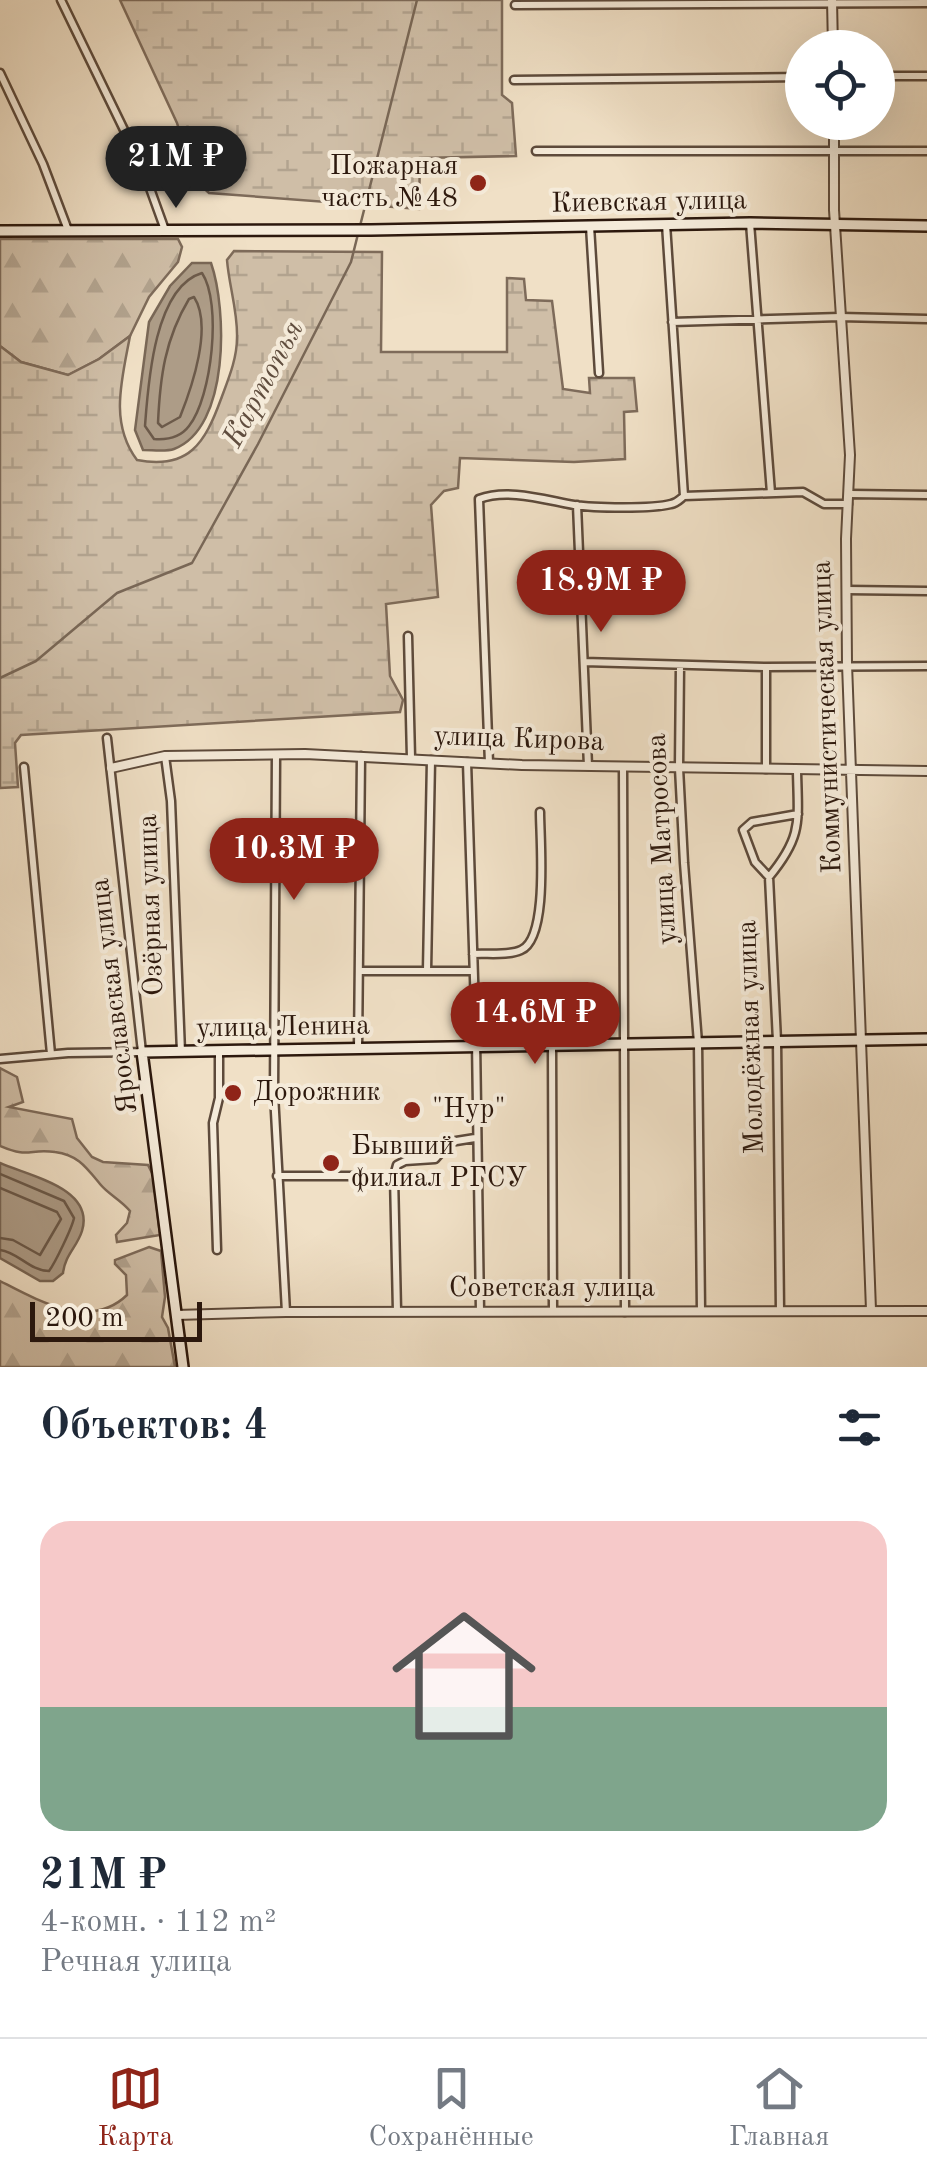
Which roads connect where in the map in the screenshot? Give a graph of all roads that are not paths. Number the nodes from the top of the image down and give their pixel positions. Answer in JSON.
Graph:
{"nodes":[{"id":1,"x":62,"y":0,"type":"edge"},
{"id":2,"x":832,"y":2,"type":"edge"},
{"id":3,"x":927,"y":3,"type":"edge"},
{"id":4,"x":515,"y":4,"type":"dead end"},
{"id":5,"x":833,"y":30,"type":"edge"},
{"id":6,"x":0,"y":72,"type":"edge"},
{"id":7,"x":895,"y":76,"type":"edge"},
{"id":8,"x":927,"y":76,"type":"edge"},
{"id":9,"x":785,"y":77,"type":"edge"},
{"id":10,"x":514,"y":80,"type":"dead end"},
{"id":11,"x":834,"y":140,"type":"edge"},
{"id":12,"x":834,"y":150,"type":"junction"},
{"id":13,"x":536,"y":151,"type":"dead end"},
{"id":14,"x":927,"y":151,"type":"edge"},
{"id":15,"x":666,"y":224,"type":"junction"},
{"id":16,"x":750,"y":224,"type":"junction"},
{"id":17,"x":835,"y":224,"type":"junction"},
{"id":18,"x":590,"y":226,"type":"junction"},
{"id":19,"x":927,"y":226,"type":"edge"},
{"id":20,"x":68,"y":230,"type":"junction"},
{"id":21,"x":164,"y":230,"type":"junction"},
{"id":22,"x":0,"y":231,"type":"edge"},
{"id":23,"x":840,"y":318,"type":"junction"},
{"id":24,"x":758,"y":319,"type":"junction"},
{"id":25,"x":927,"y":319,"type":"edge"},
{"id":26,"x":672,"y":322,"type":"junction"},
{"id":27,"x":600,"y":373,"type":"dead end"},
{"id":28,"x":771,"y":492,"type":"junction"},
{"id":29,"x":927,"y":494,"type":"edge"},
{"id":30,"x":684,"y":496,"type":"junction"},
{"id":31,"x":849,"y":499,"type":"junction"},
{"id":32,"x":578,"y":505,"type":"junction"},
{"id":33,"x":847,"y":590,"type":"junction"},
{"id":34,"x":927,"y":591,"type":"edge"},
{"id":35,"x":408,"y":636,"type":"dead end"},
{"id":36,"x":584,"y":662,"type":"junction"},
{"id":37,"x":847,"y":664,"type":"junction"},
{"id":38,"x":680,"y":665,"type":"junction"},
{"id":39,"x":927,"y":666,"type":"edge"},
{"id":40,"x":766,"y":667,"type":"junction"},
{"id":41,"x":107,"y":738,"type":"dead end"},
{"id":42,"x":276,"y":755,"type":"junction"},
{"id":43,"x":362,"y":755,"type":"junction"},
{"id":44,"x":165,"y":756,"type":"junction"},
{"id":45,"x":411,"y":758,"type":"junction"},
{"id":46,"x":430,"y":760,"type":"junction"},
{"id":47,"x":466,"y":762,"type":"junction"},
{"id":48,"x":488,"y":764,"type":"junction"},
{"id":49,"x":588,"y":766,"type":"junction"},
{"id":50,"x":24,"y":767,"type":"dead end"},
{"id":51,"x":623,"y":767,"type":"junction"},
{"id":52,"x":110,"y":768,"type":"junction"},
{"id":53,"x":680,"y":768,"type":"junction"},
{"id":54,"x":766,"y":770,"type":"junction"},
{"id":55,"x":796,"y":770,"type":"junction"},
{"id":56,"x":850,"y":771,"type":"junction"},
{"id":57,"x":927,"y":771,"type":"edge"},
{"id":58,"x":540,"y":812,"type":"dead end"},
{"id":59,"x":798,"y":814,"type":"junction"},
{"id":60,"x":770,"y":877,"type":"junction"},
{"id":61,"x":473,"y":954,"type":"junction"},
{"id":62,"x":474,"y":970,"type":"junction"},
{"id":63,"x":427,"y":971,"type":"junction"},
{"id":64,"x":360,"y":972,"type":"junction"},
{"id":65,"x":927,"y":1039,"type":"edge"},
{"id":66,"x":862,"y":1040,"type":"junction"},
{"id":67,"x":776,"y":1042,"type":"junction"},
{"id":68,"x":698,"y":1043,"type":"junction"},
{"id":69,"x":625,"y":1044,"type":"junction"},
{"id":70,"x":552,"y":1047,"type":"junction"},
{"id":71,"x":476,"y":1049,"type":"junction"},
{"id":72,"x":358,"y":1050,"type":"junction"},
{"id":73,"x":274,"y":1051,"type":"junction"},
{"id":74,"x":142,"y":1052,"type":"junction"},
{"id":75,"x":181,"y":1052,"type":"junction"},
{"id":76,"x":219,"y":1052,"type":"junction"},
{"id":77,"x":51,"y":1054,"type":"junction"},
{"id":78,"x":0,"y":1059,"type":"edge"},
{"id":79,"x":475,"y":1138,"type":"junction"},
{"id":80,"x":277,"y":1176,"type":"junction"},
{"id":81,"x":394,"y":1176,"type":"junction"},
{"id":82,"x":217,"y":1250,"type":"dead end"},
{"id":83,"x":780,"y":1310,"type":"junction"},
{"id":84,"x":870,"y":1310,"type":"junction"},
{"id":85,"x":397,"y":1311,"type":"junction"},
{"id":86,"x":480,"y":1311,"type":"junction"},
{"id":87,"x":553,"y":1311,"type":"junction"},
{"id":88,"x":701,"y":1311,"type":"junction"},
{"id":89,"x":927,"y":1311,"type":"edge"},
{"id":90,"x":286,"y":1312,"type":"junction"},
{"id":91,"x":624,"y":1312,"type":"junction"},
{"id":92,"x":176,"y":1315,"type":"junction"},
{"id":93,"x":183,"y":1367,"type":"edge"}],
"edges":[{"from":1,"to":21,"type":"street"},
{"from":2,"to":3,"type":"street"},
{"from":2,"to":4,"type":"street"},
{"from":2,"to":5,"type":"street"},
{"from":6,"to":20,"type":"street"},
{"from":7,"to":8,"type":"street"},
{"from":9,"to":10,"type":"street"},
{"from":11,"to":12,"type":"street","name":"Коммунистическая улица"},
{"from":12,"to":13,"type":"street"},
{"from":12,"to":14,"type":"street"},
{"from":12,"to":17,"type":"street","name":"Коммунистическая улица"},
{"from":15,"to":16,"type":"main road","name":"Киевская улица"},
{"from":15,"to":18,"type":"main road","name":"Киевская улица"},
{"from":15,"to":26,"type":"street"},
{"from":16,"to":17,"type":"main road","name":"Киевская улица"},
{"from":16,"to":24,"type":"street"},
{"from":17,"to":19,"type":"main road","name":"Киевская улица"},
{"from":17,"to":23,"type":"street","name":"Коммунистическая улица"},
{"from":18,"to":21,"type":"main road","name":"Киевская улица"},
{"from":18,"to":27,"type":"street"},
{"from":20,"to":21,"type":"main road"},
{"from":20,"to":22,"type":"main road"},
{"from":23,"to":24,"type":"street"},
{"from":23,"to":25,"type":"street"},
{"from":23,"to":31,"type":"street","name":"Коммунистическая улица"},
{"from":24,"to":26,"type":"street"},
{"from":24,"to":28,"type":"street"},
{"from":26,"to":30,"type":"street"},
{"from":28,"to":30,"type":"street"},
{"from":28,"to":31,"type":"street"},
{"from":29,"to":31,"type":"street"},
{"from":30,"to":32,"type":"street"},
{"from":31,"to":33,"type":"street","name":"Коммунистическая улица"},
{"from":32,"to":36,"type":"street"},
{"from":32,"to":48,"type":"street"},
{"from":33,"to":34,"type":"street"},
{"from":33,"to":37,"type":"street","name":"Коммунистическая улица"},
{"from":35,"to":45,"type":"street"},
{"from":36,"to":38,"type":"street"},
{"from":36,"to":49,"type":"street"},
{"from":37,"to":39,"type":"street"},
{"from":37,"to":40,"type":"street"},
{"from":37,"to":56,"type":"street","name":"Коммунистическая улица"},
{"from":38,"to":40,"type":"street"},
{"from":38,"to":53,"type":"street","name":"улица Матросова"},
{"from":40,"to":54,"type":"street"},
{"from":41,"to":52,"type":"street","name":"Ярославская улица"},
{"from":42,"to":43,"type":"street","name":"улица Кирова"},
{"from":42,"to":44,"type":"street","name":"улица Кирова"},
{"from":42,"to":73,"type":"street"},
{"from":43,"to":45,"type":"street","name":"улица Кирова"},
{"from":43,"to":64,"type":"street"},
{"from":44,"to":52,"type":"street","name":"улица Кирова"},
{"from":44,"to":75,"type":"street","name":"Озёрная улица"},
{"from":45,"to":46,"type":"street","name":"улица Кирова"},
{"from":46,"to":47,"type":"street","name":"улица Кирова"},
{"from":46,"to":63,"type":"street"},
{"from":47,"to":48,"type":"street","name":"улица Кирова"},
{"from":47,"to":61,"type":"street"},
{"from":48,"to":49,"type":"street","name":"улица Кирова"},
{"from":49,"to":51,"type":"street","name":"улица Кирова"},
{"from":50,"to":77,"type":"street"},
{"from":51,"to":53,"type":"street","name":"улица Кирова"},
{"from":51,"to":69,"type":"street"},
{"from":52,"to":74,"type":"street","name":"Ярославская улица"},
{"from":53,"to":54,"type":"street","name":"улица Кирова"},
{"from":53,"to":68,"type":"street","name":"улица Матросова"},
{"from":54,"to":55,"type":"street","name":"улица Кирова"},
{"from":55,"to":56,"type":"street","name":"улица Кирова"},
{"from":55,"to":59,"type":"street"},
{"from":56,"to":57,"type":"street","name":"улица Кирова"},
{"from":56,"to":66,"type":"street","name":"Коммунистическая улица"},
{"from":58,"to":61,"type":"street"},
{"from":59,"to":60,"type":"street"},
{"from":59,"to":60,"type":"street"},
{"from":60,"to":67,"type":"street","name":"Молодёжная улица"},
{"from":61,"to":62,"type":"street"},
{"from":62,"to":63,"type":"street"},
{"from":62,"to":71,"type":"street"},
{"from":63,"to":64,"type":"street"},
{"from":64,"to":72,"type":"street"},
{"from":65,"to":66,"type":"main road","name":"улица Ленина"},
{"from":66,"to":67,"type":"main road","name":"улица Ленина"},
{"from":66,"to":84,"type":"street","name":"Коммунистическая улица"},
{"from":67,"to":68,"type":"main road","name":"улица Ленина"},
{"from":67,"to":83,"type":"street","name":"Молодёжная улица"},
{"from":68,"to":69,"type":"main road","name":"улица Ленина"},
{"from":68,"to":88,"type":"street","name":"улица Матросова"},
{"from":69,"to":70,"type":"main road","name":"улица Ленина"},
{"from":69,"to":91,"type":"street"},
{"from":70,"to":71,"type":"main road","name":"улица Ленина"},
{"from":70,"to":87,"type":"street"},
{"from":71,"to":72,"type":"main road","name":"улица Ленина"},
{"from":71,"to":79,"type":"street"},
{"from":72,"to":73,"type":"main road","name":"улица Ленина"},
{"from":73,"to":76,"type":"main road","name":"улица Ленина"},
{"from":73,"to":80,"type":"street"},
{"from":74,"to":75,"type":"main road","name":"улица Ленина"},
{"from":74,"to":77,"type":"street","name":"улица Ленина"},
{"from":74,"to":92,"type":"main road","name":"Ярославская улица"},
{"from":75,"to":76,"type":"main road","name":"улица Ленина"},
{"from":76,"to":82,"type":"street"},
{"from":77,"to":78,"type":"street","name":"улица Ленина"},
{"from":79,"to":81,"type":"street"},
{"from":79,"to":86,"type":"street"},
{"from":80,"to":81,"type":"street"},
{"from":80,"to":90,"type":"street"},
{"from":81,"to":85,"type":"street"},
{"from":83,"to":84,"type":"street","name":"Советская улица"},
{"from":83,"to":88,"type":"street","name":"Советская улица"},
{"from":84,"to":89,"type":"street","name":"Советская улица"},
{"from":85,"to":86,"type":"street","name":"Советская улица"},
{"from":85,"to":90,"type":"street","name":"Советская улица"},
{"from":86,"to":87,"type":"street","name":"Советская улица"},
{"from":87,"to":91,"type":"street","name":"Советская улица"},
{"from":88,"to":91,"type":"street","name":"Советская улица"},
{"from":90,"to":92,"type":"street","name":"Советская улица"},
{"from":92,"to":93,"type":"main road","name":"Ярославская улица"}]}
